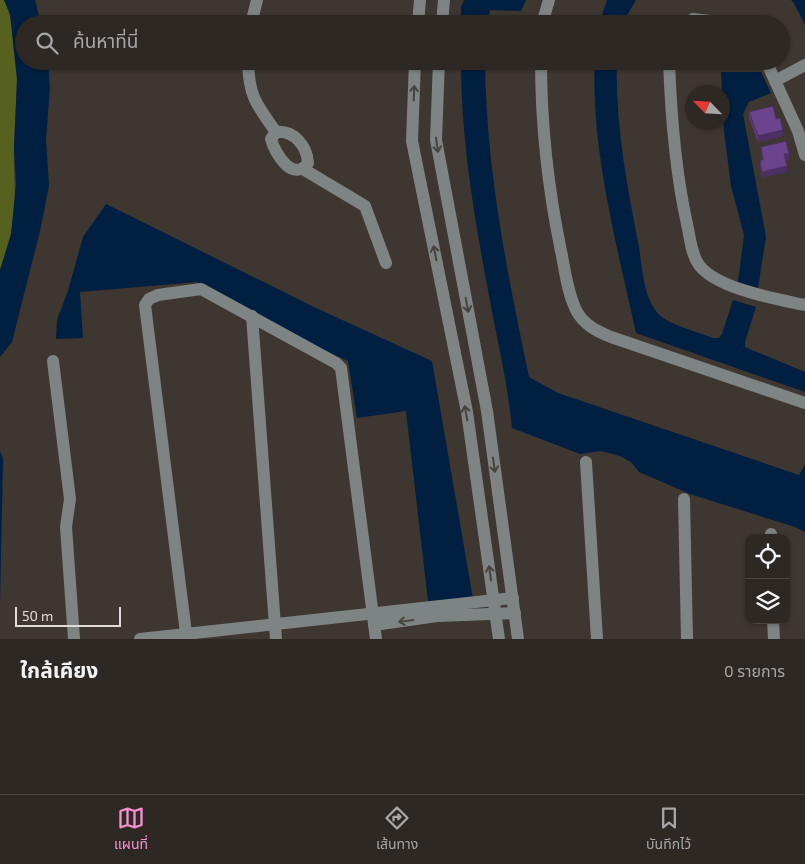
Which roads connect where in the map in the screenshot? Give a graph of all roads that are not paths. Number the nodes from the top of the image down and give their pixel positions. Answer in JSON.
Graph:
{"nodes":[{"id":1,"x":257,"y":0,"type":"edge"},
{"id":2,"x":420,"y":0,"type":"edge"},
{"id":3,"x":444,"y":0,"type":"edge"},
{"id":4,"x":550,"y":0,"type":"edge"},
{"id":5,"x":253,"y":15,"type":"edge"},
{"id":6,"x":419,"y":15,"type":"edge"},
{"id":7,"x":443,"y":15,"type":"edge"},
{"id":8,"x":545,"y":15,"type":"edge"},
{"id":9,"x":805,"y":65,"type":"edge"},
{"id":10,"x":248,"y":70,"type":"edge"},
{"id":11,"x":415,"y":70,"type":"edge"},
{"id":12,"x":439,"y":70,"type":"edge"},
{"id":13,"x":542,"y":70,"type":"edge"},
{"id":14,"x":669,"y":70,"type":"edge"},
{"id":15,"x":770,"y":70,"type":"edge"},
{"id":16,"x":775,"y":80,"type":"junction"},
{"id":17,"x":276,"y":132,"type":"junction"},
{"id":18,"x":805,"y":155,"type":"edge"},
{"id":19,"x":304,"y":169,"type":"junction"},
{"id":20,"x":386,"y":263,"type":"dead end"},
{"id":21,"x":805,"y":305,"type":"edge"},
{"id":22,"x":252,"y":316,"type":"junction"},
{"id":23,"x":53,"y":361,"type":"dead end"},
{"id":24,"x":805,"y":403,"type":"edge"},
{"id":25,"x":586,"y":462,"type":"dead end"},
{"id":26,"x":684,"y":499,"type":"dead end"},
{"id":27,"x":513,"y":598,"type":"junction"},
{"id":28,"x":493,"y":599,"type":"junction"},
{"id":29,"x":495,"y":613,"type":"junction"},
{"id":30,"x":515,"y":613,"type":"junction"},
{"id":31,"x":374,"y":619,"type":"junction"},
{"id":32,"x":773,"y":624,"type":"edge"},
{"id":33,"x":275,"y":632,"type":"edge"},
{"id":34,"x":186,"y":633,"type":"junction"},
{"id":35,"x":74,"y":639,"type":"edge"},
{"id":36,"x":140,"y":639,"type":"edge"},
{"id":37,"x":376,"y":639,"type":"edge"},
{"id":38,"x":499,"y":639,"type":"edge"},
{"id":39,"x":518,"y":639,"type":"edge"},
{"id":40,"x":597,"y":639,"type":"edge"},
{"id":41,"x":687,"y":639,"type":"edge"},
{"id":42,"x":774,"y":639,"type":"edge"}],
"edges":[{"from":1,"to":5,"type":"street"},
{"from":2,"to":6,"type":"street"},
{"from":3,"to":7,"type":"street"},
{"from":4,"to":8,"type":"street"},
{"from":9,"to":16,"type":"street"},
{"from":10,"to":17,"type":"street"},
{"from":28,"to":11,"type":"street","one_way":true},
{"from":12,"to":27,"type":"street","one_way":true},
{"from":13,"to":24,"type":"street"},
{"from":14,"to":21,"type":"street"},
{"from":15,"to":16,"type":"street"},
{"from":16,"to":18,"type":"street"},
{"from":17,"to":19,"type":"street"},
{"from":17,"to":19,"type":"street"},
{"from":19,"to":20,"type":"street"},
{"from":22,"to":31,"type":"street"},
{"from":22,"to":33,"type":"street"},
{"from":22,"to":34,"type":"street"},
{"from":23,"to":35,"type":"street"},
{"from":25,"to":40,"type":"street"},
{"from":26,"to":41,"type":"street"},
{"from":27,"to":28,"type":"street"},
{"from":27,"to":30,"type":"street"},
{"from":28,"to":29,"type":"street"},
{"from":28,"to":31,"type":"street"},
{"from":29,"to":30,"type":"street"},
{"from":29,"to":31,"type":"street","one_way":true},
{"from":29,"to":38,"type":"street"},
{"from":30,"to":39,"type":"street"},
{"from":31,"to":33,"type":"street"},
{"from":31,"to":37,"type":"street"},
{"from":32,"to":42,"type":"street"},
{"from":33,"to":34,"type":"street"},
{"from":34,"to":36,"type":"street"}]}
